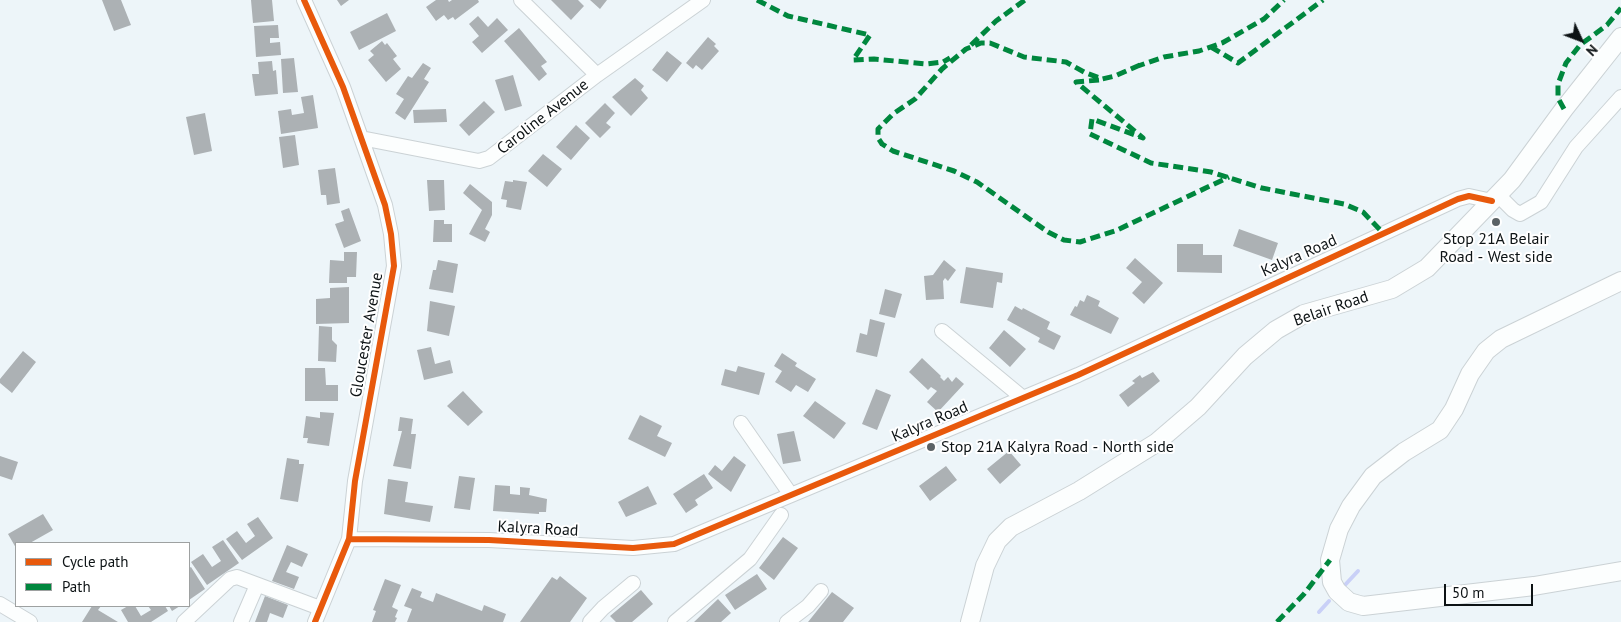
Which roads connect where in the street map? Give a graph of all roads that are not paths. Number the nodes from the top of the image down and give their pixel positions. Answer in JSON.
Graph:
{"nodes":[{"id":1,"x":304,"y":0,"type":"edge"},
{"id":2,"x":521,"y":0,"type":"edge"},
{"id":3,"x":703,"y":0,"type":"edge"},
{"id":4,"x":1621,"y":37,"type":"edge"},
{"id":5,"x":598,"y":75,"type":"junction"},
{"id":6,"x":1621,"y":97,"type":"edge"},
{"id":7,"x":362,"y":138,"type":"junction"},
{"id":8,"x":1495,"y":198,"type":"junction"},
{"id":9,"x":1621,"y":281,"type":"edge"},
{"id":10,"x":942,"y":330,"type":"dead end"},
{"id":11,"x":1023,"y":398,"type":"junction"},
{"id":12,"x":741,"y":422,"type":"dead end"},
{"id":13,"x":791,"y":495,"type":"junction"},
{"id":14,"x":781,"y":515,"type":"dead end"},
{"id":15,"x":348,"y":539,"type":"junction"},
{"id":16,"x":1621,"y":571,"type":"edge"},
{"id":17,"x":633,"y":583,"type":"dead end"},
{"id":18,"x":257,"y":584,"type":"junction"},
{"id":19,"x":821,"y":591,"type":"dead end"},
{"id":20,"x":0,"y":604,"type":"edge"},
{"id":21,"x":320,"y":608,"type":"junction"},
{"id":22,"x":30,"y":622,"type":"edge"},
{"id":23,"x":184,"y":622,"type":"edge"},
{"id":24,"x":241,"y":622,"type":"edge"},
{"id":25,"x":315,"y":622,"type":"edge"},
{"id":26,"x":590,"y":622,"type":"edge"},
{"id":27,"x":675,"y":622,"type":"edge"},
{"id":28,"x":787,"y":622,"type":"edge"},
{"id":29,"x":970,"y":622,"type":"edge"}],
"edges":[{"from":1,"to":7,"type":"street","name":"Gloucester Avenue"},
{"from":2,"to":5,"type":"street"},
{"from":3,"to":5,"type":"street","name":"Caroline Avenue"},
{"from":4,"to":8,"type":"main road","name":"Belair Road"},
{"from":5,"to":7,"type":"street","name":"Caroline Avenue"},
{"from":6,"to":8,"type":"street"},
{"from":7,"to":15,"type":"street","name":"Gloucester Avenue"},
{"from":8,"to":11,"type":"street","name":"Kalyra Road"},
{"from":8,"to":29,"type":"main road","name":"Belair Road"},
{"from":9,"to":16,"type":"main road"},
{"from":10,"to":11,"type":"street"},
{"from":11,"to":13,"type":"street","name":"Kalyra Road"},
{"from":12,"to":13,"type":"street"},
{"from":13,"to":15,"type":"street","name":"Kalyra Road"},
{"from":14,"to":27,"type":"street"},
{"from":15,"to":21,"type":"street","name":"Gloucester Avenue"},
{"from":17,"to":26,"type":"street"},
{"from":18,"to":21,"type":"street"},
{"from":18,"to":23,"type":"street"},
{"from":18,"to":24,"type":"street"},
{"from":19,"to":28,"type":"street"},
{"from":20,"to":22,"type":"street"},
{"from":21,"to":25,"type":"street","name":"Gloucester Avenue"}]}
